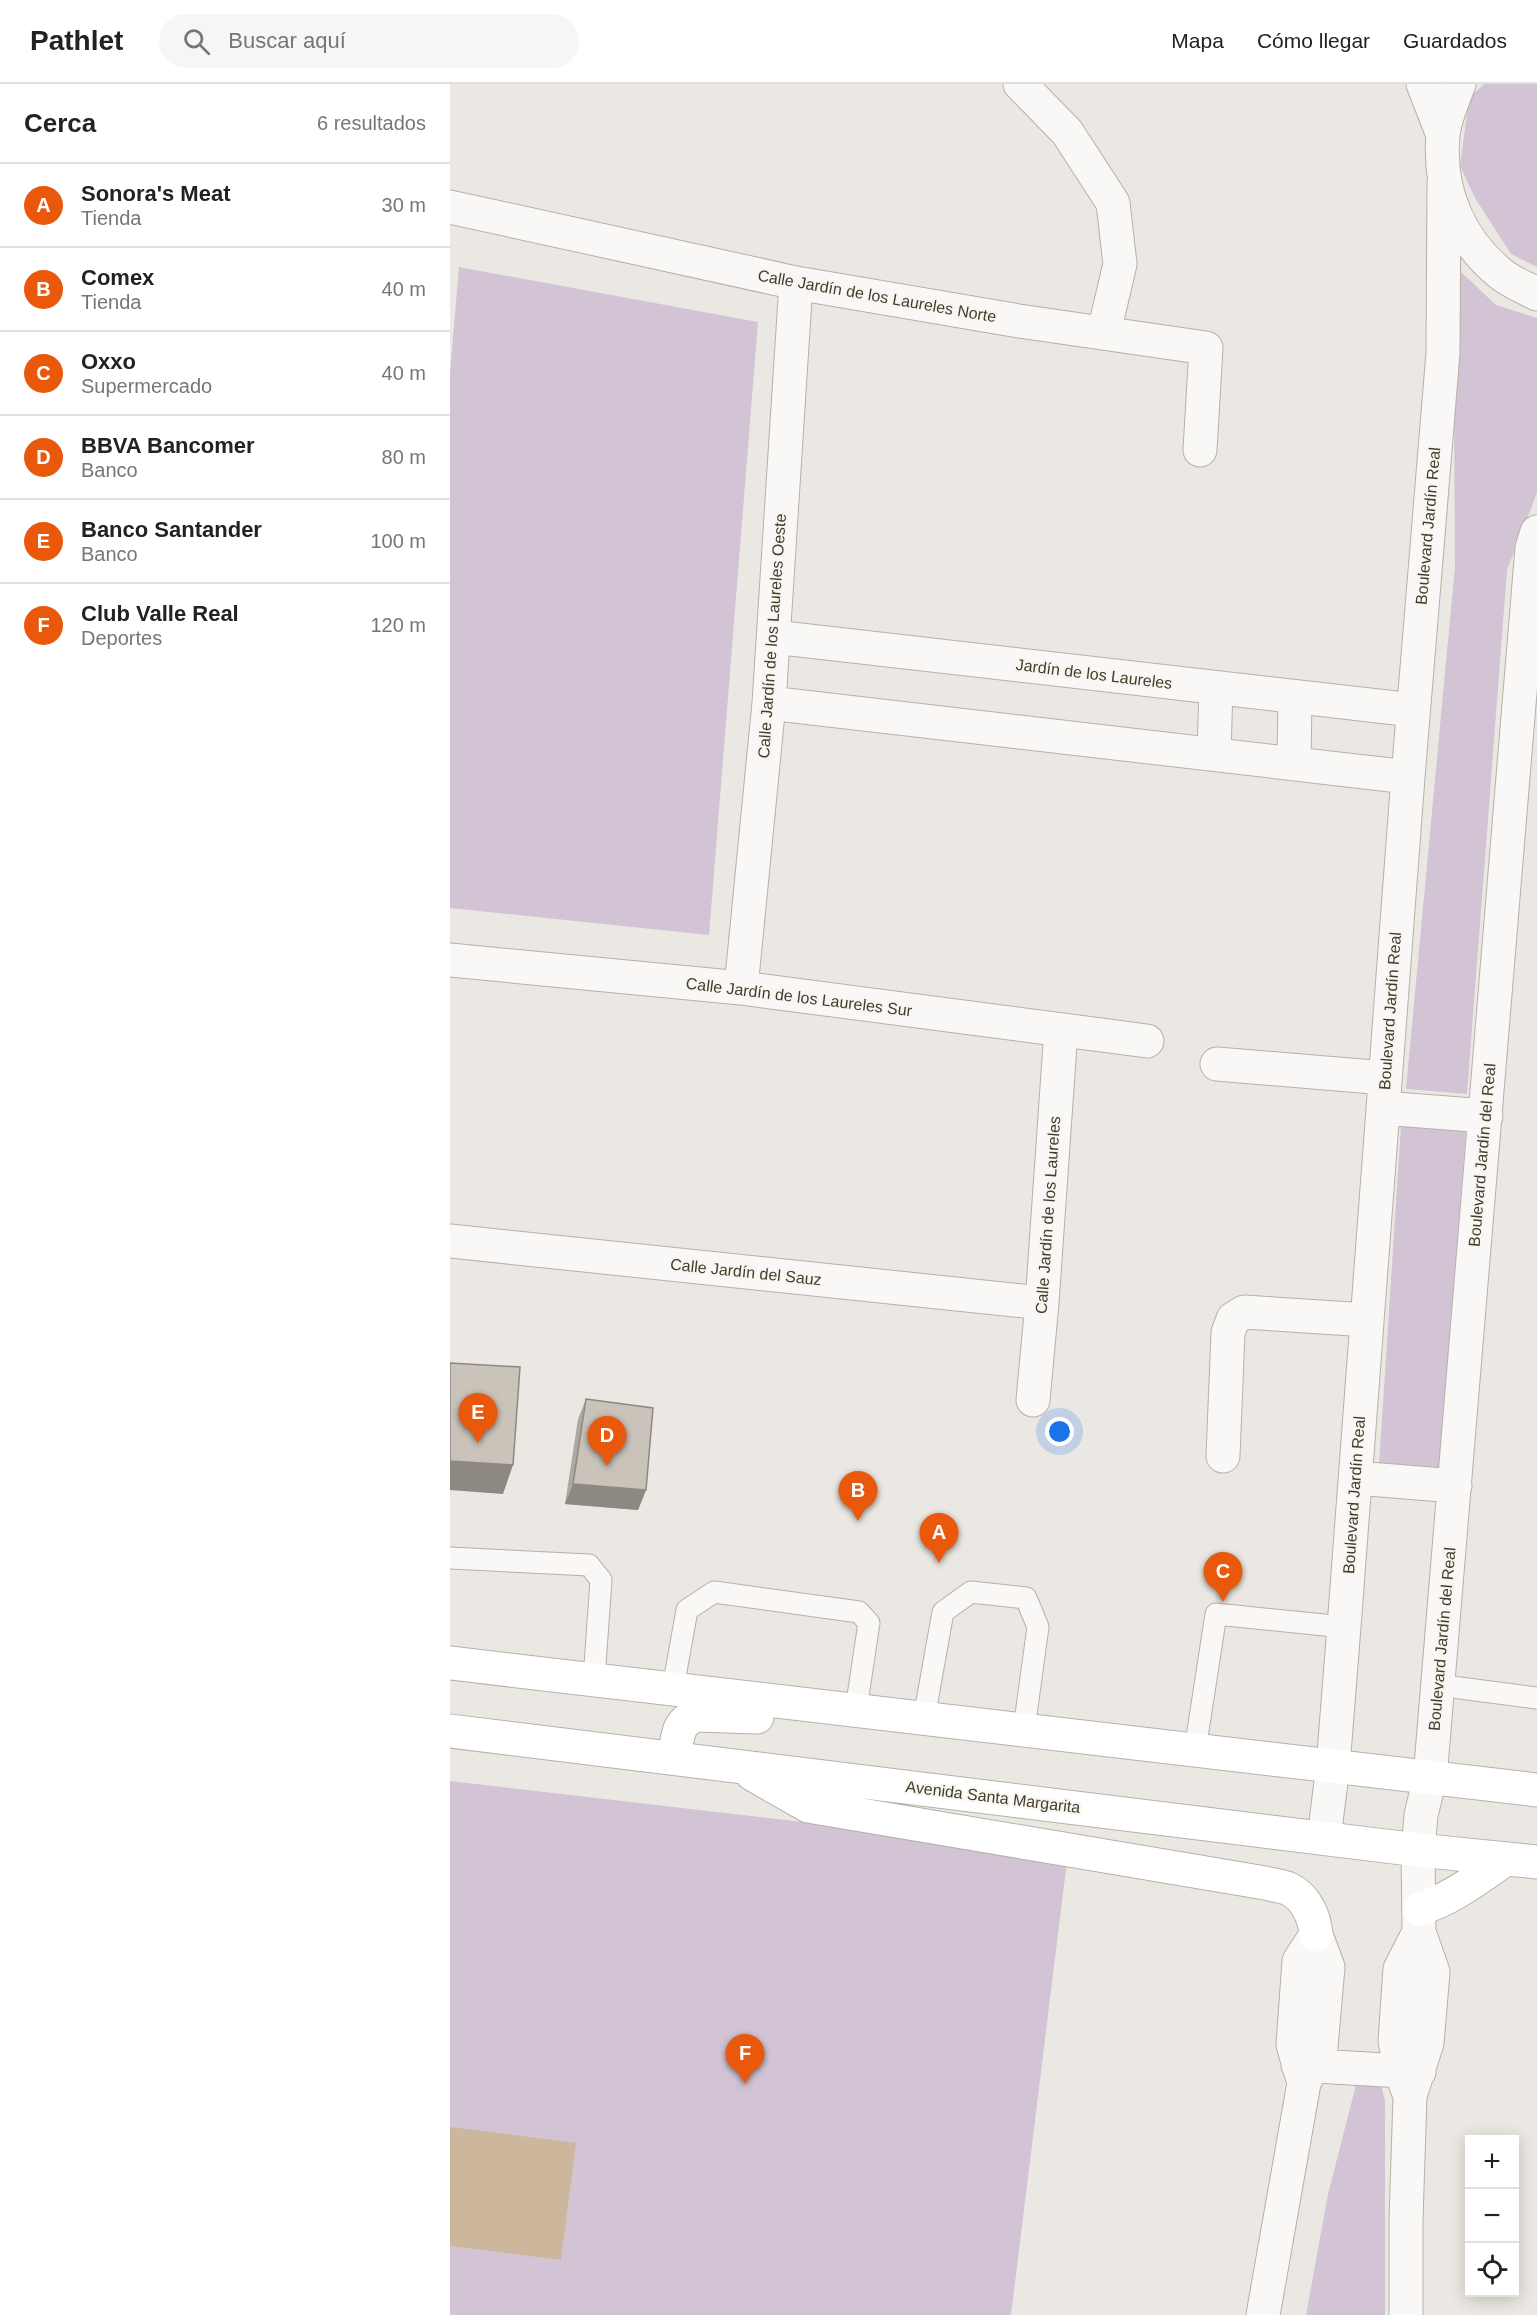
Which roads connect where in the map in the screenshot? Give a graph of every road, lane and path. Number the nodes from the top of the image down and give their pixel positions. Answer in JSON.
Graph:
{"nodes":[{"id":1,"x":1020,"y":84,"type":"edge"},
{"id":2,"x":1423,"y":84,"type":"edge"},
{"id":3,"x":1459,"y":84,"type":"edge"},
{"id":4,"x":1443,"y":135,"type":"junction"},
{"id":5,"x":1444,"y":183,"type":"junction"},
{"id":6,"x":450,"y":207,"type":"edge"},
{"id":7,"x":796,"y":283,"type":"junction"},
{"id":8,"x":1537,"y":294,"type":"edge"},
{"id":9,"x":1104,"y":332,"type":"junction"},
{"id":10,"x":1200,"y":450,"type":"dead end"},
{"id":11,"x":1537,"y":532,"type":"edge"},
{"id":12,"x":774,"y":637,"type":"junction"},
{"id":13,"x":1216,"y":688,"type":"junction"},
{"id":14,"x":1295,"y":697,"type":"junction"},
{"id":15,"x":769,"y":703,"type":"junction"},
{"id":16,"x":1413,"y":710,"type":"junction"},
{"id":17,"x":1214,"y":754,"type":"junction"},
{"id":18,"x":1294,"y":764,"type":"junction"},
{"id":19,"x":1408,"y":777,"type":"junction"},
{"id":20,"x":450,"y":960,"type":"edge"},
{"id":21,"x":741,"y":988,"type":"junction"},
{"id":22,"x":1061,"y":1030,"type":"junction"},
{"id":23,"x":1147,"y":1041,"type":"dead end"},
{"id":24,"x":1217,"y":1064,"type":"dead end"},
{"id":25,"x":1384,"y":1093,"type":"junction"},
{"id":26,"x":1486,"y":1116,"type":"junction"},
{"id":27,"x":450,"y":1241,"type":"edge"},
{"id":28,"x":1042,"y":1303,"type":"junction"},
{"id":29,"x":1367,"y":1320,"type":"junction"},
{"id":30,"x":1033,"y":1400,"type":"dead end"},
{"id":31,"x":1223,"y":1456,"type":"dead end"},
{"id":32,"x":1356,"y":1478,"type":"junction"},
{"id":33,"x":1455,"y":1486,"type":"junction"},
{"id":34,"x":450,"y":1558,"type":"edge"},
{"id":35,"x":1344,"y":1627,"type":"junction"},
{"id":36,"x":450,"y":1662,"type":"edge"},
{"id":37,"x":594,"y":1679,"type":"junction"},
{"id":38,"x":1437,"y":1685,"type":"junction"},
{"id":39,"x":673,"y":1688,"type":"junction"},
{"id":40,"x":1537,"y":1698,"type":"edge"},
{"id":41,"x":856,"y":1709,"type":"junction"},
{"id":42,"x":924,"y":1718,"type":"junction"},
{"id":43,"x":1024,"y":1729,"type":"junction"},
{"id":44,"x":450,"y":1731,"type":"edge"},
{"id":45,"x":1195,"y":1750,"type":"junction"},
{"id":46,"x":675,"y":1758,"type":"junction"},
{"id":47,"x":738,"y":1766,"type":"junction"},
{"id":48,"x":1333,"y":1766,"type":"junction"},
{"id":49,"x":1430,"y":1778,"type":"junction"},
{"id":50,"x":1537,"y":1790,"type":"edge"},
{"id":51,"x":1324,"y":1838,"type":"junction"},
{"id":52,"x":1418,"y":1850,"type":"junction"},
{"id":53,"x":1521,"y":1861,"type":"edge"},
{"id":54,"x":1419,"y":1920,"type":"junction"},
{"id":55,"x":1316,"y":1935,"type":"joint"},
{"id":56,"x":1304,"y":2071,"type":"junction"},
{"id":57,"x":1410,"y":2080,"type":"junction"},
{"id":58,"x":1263,"y":2315,"type":"edge"},
{"id":59,"x":1406,"y":2315,"type":"edge"}],
"edges":[{"from":1,"to":9,"type":"street"},
{"from":2,"to":4,"type":"street"},
{"from":3,"to":4,"type":"street"},
{"from":4,"to":5,"type":"street"},
{"from":5,"to":8,"type":"street"},
{"from":5,"to":16,"type":"street","name":"Boulevard Jardín Real"},
{"from":6,"to":7,"type":"street","name":"Calle Jardín de los Laureles Norte"},
{"from":7,"to":9,"type":"street","name":"Calle Jardín de los Laureles Norte"},
{"from":7,"to":12,"type":"street","name":"Calle Jardín de los Laureles Oeste"},
{"from":9,"to":10,"type":"street","name":"Calle Jardín de los Laureles Norte"},
{"from":11,"to":26,"type":"street","name":"Boulevard Jardín del Real"},
{"from":12,"to":13,"type":"street","name":"Jardín de los Laureles"},
{"from":12,"to":15,"type":"street","name":"Calle Jardín de los Laureles Oeste"},
{"from":13,"to":14,"type":"street","name":"Jardín de los Laureles"},
{"from":13,"to":17,"type":"street"},
{"from":14,"to":16,"type":"street","name":"Jardín de los Laureles"},
{"from":14,"to":18,"type":"street"},
{"from":15,"to":17,"type":"street"},
{"from":15,"to":21,"type":"street","name":"Calle Jardín de los Laureles Oeste"},
{"from":16,"to":19,"type":"street","name":"Boulevard Jardín Real"},
{"from":17,"to":18,"type":"street"},
{"from":18,"to":19,"type":"street"},
{"from":19,"to":25,"type":"street","name":"Boulevard Jardín Real"},
{"from":20,"to":21,"type":"street","name":"Calle Jardín de los Laureles Sur"},
{"from":21,"to":22,"type":"street","name":"Calle Jardín de los Laureles Sur"},
{"from":22,"to":23,"type":"street","name":"Calle Jardín de los Laureles Sur"},
{"from":22,"to":28,"type":"street","name":"Calle Jardín de los Laureles"},
{"from":24,"to":25,"type":"street"},
{"from":25,"to":26,"type":"street"},
{"from":25,"to":29,"type":"street","name":"Boulevard Jardín Real"},
{"from":26,"to":33,"type":"street","name":"Boulevard Jardín del Real"},
{"from":27,"to":28,"type":"street","name":"Calle Jardín del Sauz"},
{"from":28,"to":30,"type":"street","name":"Calle Jardín de los Laureles"},
{"from":29,"to":31,"type":"street"},
{"from":29,"to":32,"type":"street","name":"Boulevard Jardín Real"},
{"from":32,"to":33,"type":"street"},
{"from":32,"to":35,"type":"street","name":"Boulevard Jardín Real"},
{"from":33,"to":38,"type":"street","name":"Boulevard Jardín del Real"},
{"from":34,"to":37,"type":"lane"},
{"from":35,"to":45,"type":"lane"},
{"from":35,"to":48,"type":"street","name":"Boulevard Jardín Real"},
{"from":36,"to":37,"type":"main road"},
{"from":37,"to":39,"type":"main road"},
{"from":38,"to":40,"type":"lane"},
{"from":38,"to":49,"type":"street","name":"Boulevard Jardín del Real"},
{"from":39,"to":41,"type":"main road"},
{"from":39,"to":41,"type":"lane"},
{"from":41,"to":42,"type":"main road"},
{"from":41,"to":46,"type":"main road"},
{"from":42,"to":43,"type":"main road"},
{"from":42,"to":43,"type":"lane"},
{"from":43,"to":45,"type":"main road"},
{"from":44,"to":46,"type":"main road","name":"Avenida Santa Margarita"},
{"from":45,"to":48,"type":"main road"},
{"from":46,"to":47,"type":"main road","name":"Avenida Santa Margarita"},
{"from":47,"to":51,"type":"main road","name":"Avenida Santa Margarita"},
{"from":47,"to":55,"type":"main road"},
{"from":48,"to":49,"type":"main road"},
{"from":48,"to":51,"type":"street","name":"Boulevard Jardín Real"},
{"from":49,"to":50,"type":"main road"},
{"from":49,"to":52,"type":"street","name":"Boulevard Jardín del Real"},
{"from":51,"to":52,"type":"main road","name":"Avenida Santa Margarita"},
{"from":52,"to":53,"type":"main road","name":"Avenida Santa Margarita"},
{"from":52,"to":54,"type":"street","name":"Boulevard Jardín del Real"},
{"from":53,"to":54,"type":"main road"},
{"from":54,"to":57,"type":"street","name":"Boulevard Jardín del Real"},
{"from":55,"to":56,"type":"street"},
{"from":56,"to":57,"type":"street"},
{"from":56,"to":58,"type":"street"},
{"from":57,"to":59,"type":"street","name":"Boulevard Jardín del Real"}]}
